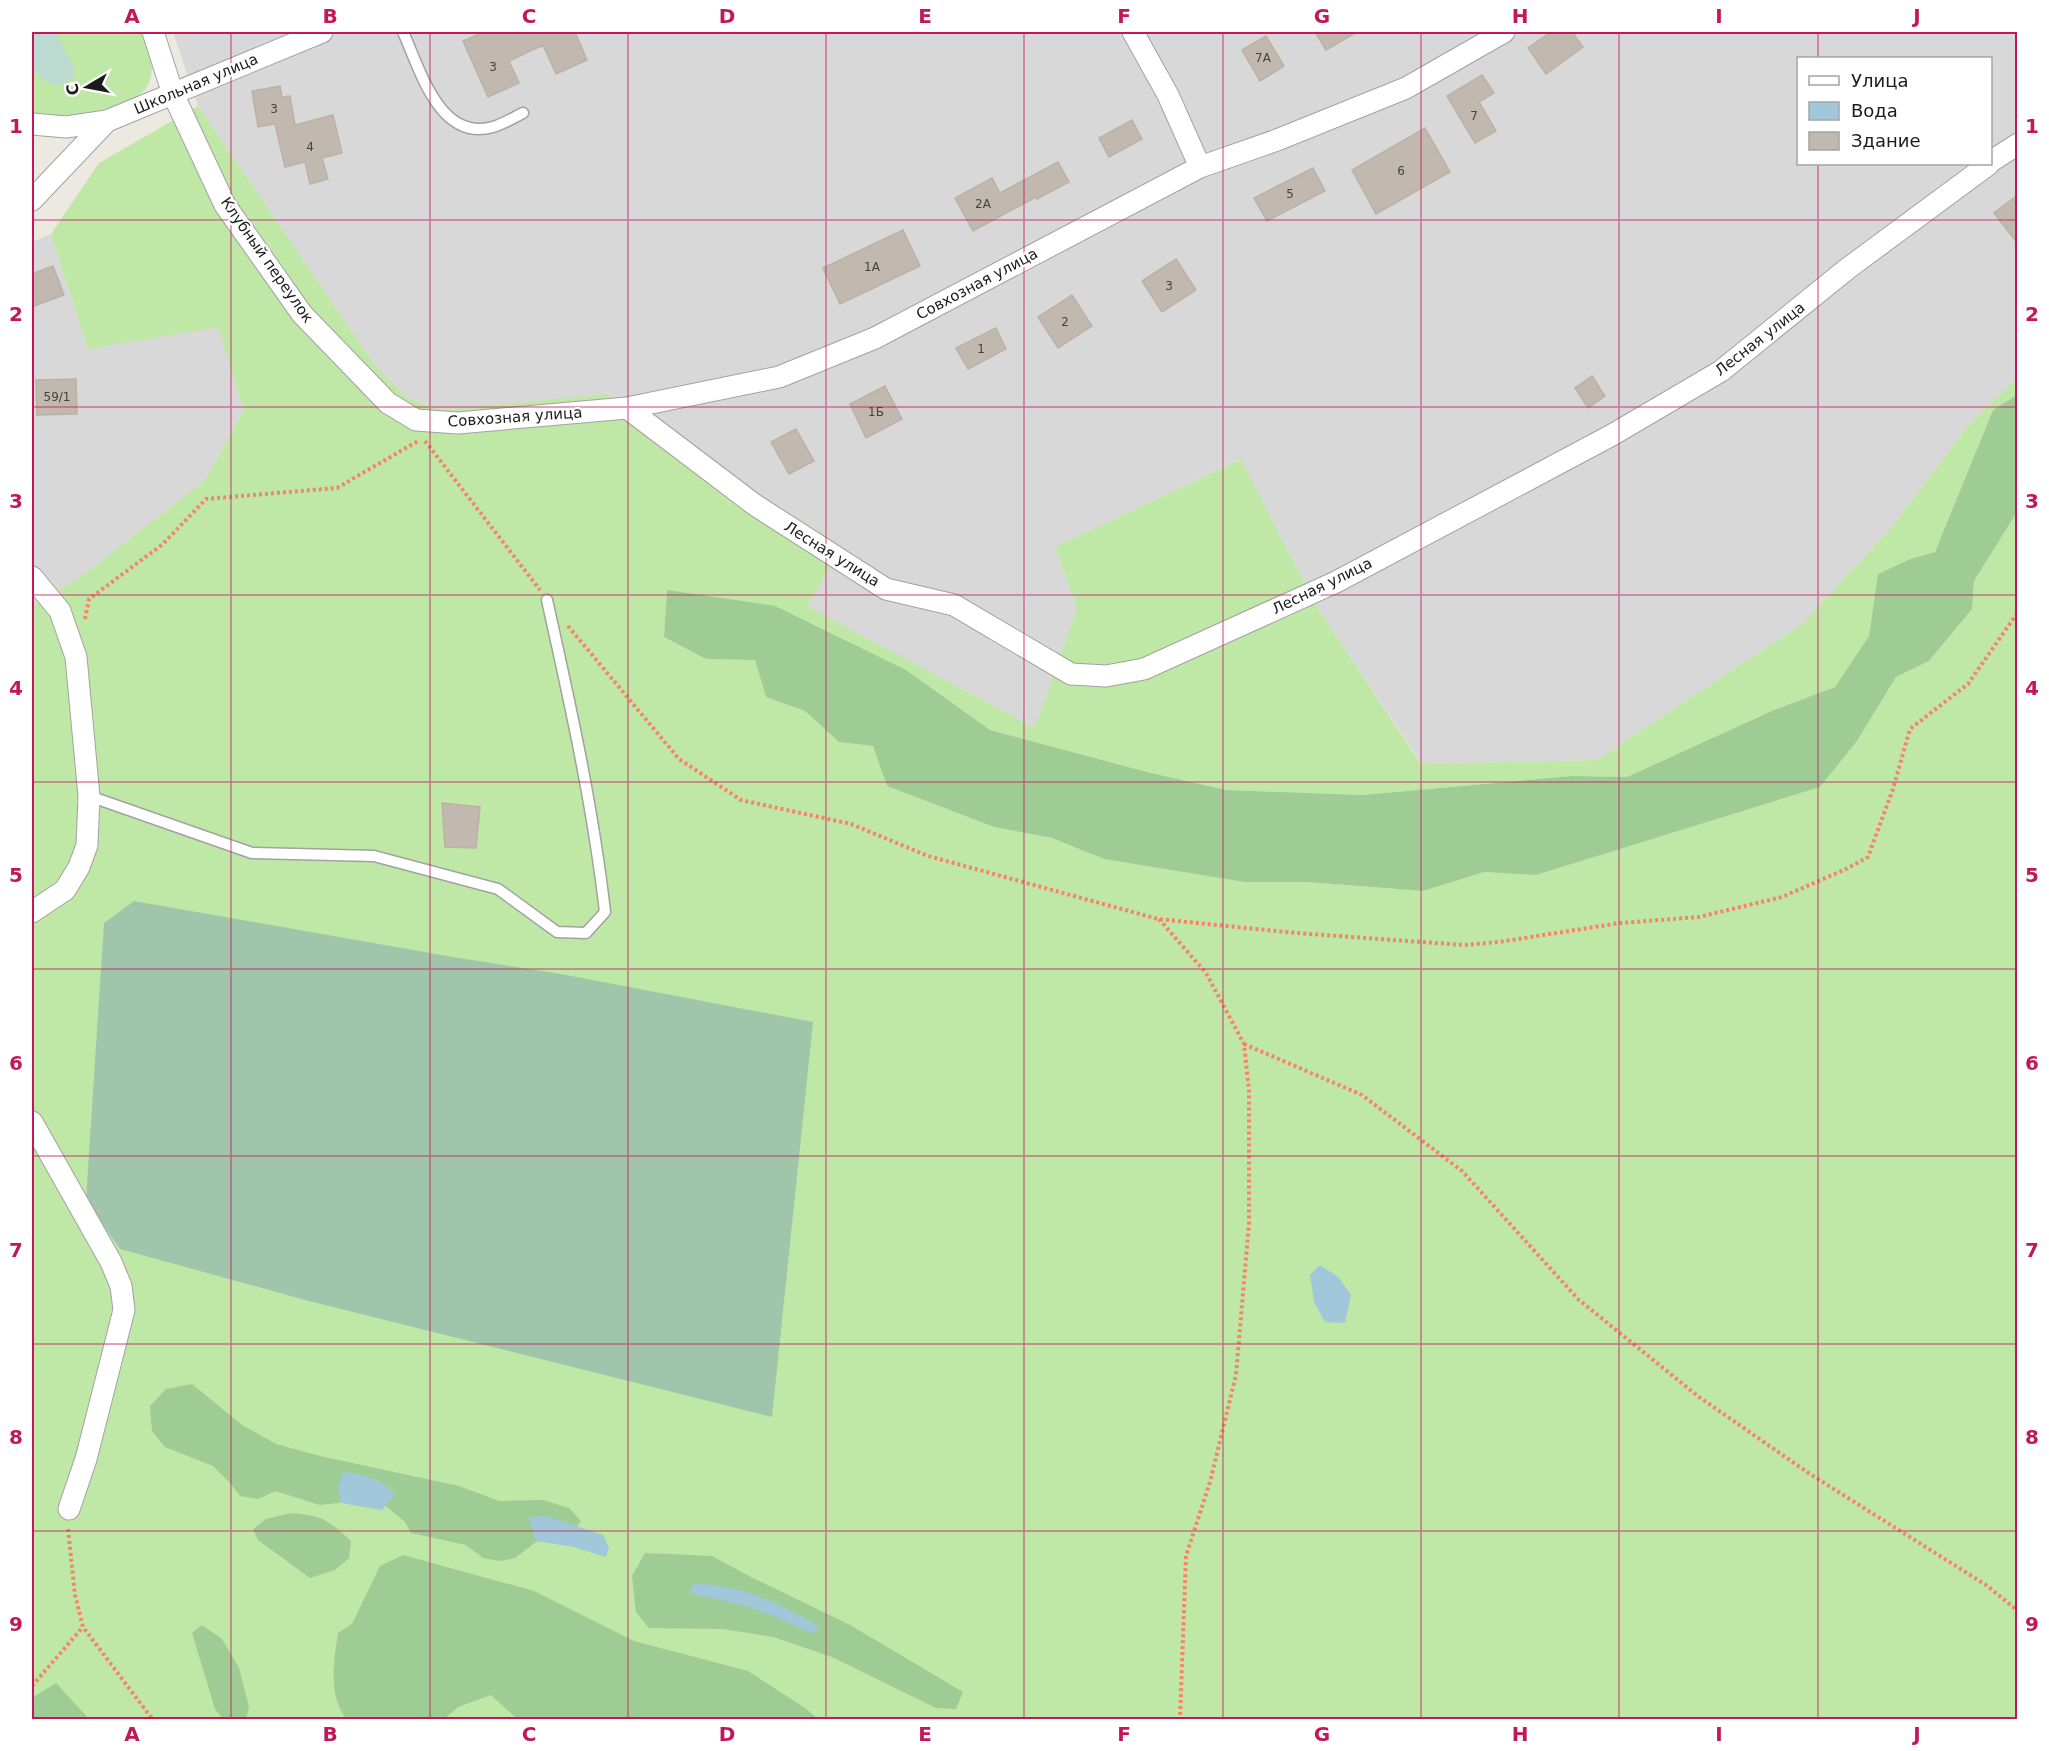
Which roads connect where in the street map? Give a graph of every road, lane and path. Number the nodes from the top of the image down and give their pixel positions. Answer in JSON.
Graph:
{"nodes":[{"id":1,"x":153,"y":32,"type":"edge"},
{"id":2,"x":322,"y":32,"type":"edge"},
{"id":3,"x":403,"y":32,"type":"edge"},
{"id":4,"x":1133,"y":32,"type":"edge"},
{"id":5,"x":1504,"y":32,"type":"edge"},
{"id":6,"x":173,"y":94,"type":"junction"},
{"id":7,"x":523,"y":113,"type":"dead end"},
{"id":8,"x":107,"y":121,"type":"junction"},
{"id":9,"x":32,"y":124,"type":"edge"},
{"id":10,"x":2018,"y":144,"type":"edge"},
{"id":11,"x":1992,"y":162,"type":"edge"},
{"id":12,"x":1987,"y":165,"type":"edge"},
{"id":13,"x":1200,"y":167,"type":"junction"},
{"id":14,"x":32,"y":200,"type":"edge"},
{"id":15,"x":627,"y":408,"type":"junction"},
{"id":16,"x":416,"y":420,"type":"joint"},
{"id":17,"x":32,"y":577,"type":"edge"},
{"id":18,"x":548,"y":600,"type":"joint"},
{"id":19,"x":2018,"y":612,"type":"edge"},
{"id":20,"x":84,"y":622,"type":"dead end"},
{"id":21,"x":568,"y":626,"type":"dead end"},
{"id":22,"x":89,"y":796,"type":"junction"},
{"id":23,"x":32,"y":912,"type":"edge"},
{"id":24,"x":1158,"y":919,"type":"junction"},
{"id":25,"x":1244,"y":1044,"type":"junction"},
{"id":26,"x":32,"y":1122,"type":"edge"},
{"id":27,"x":69,"y":1509,"type":"joint"},
{"id":28,"x":2018,"y":1611,"type":"edge"},
{"id":29,"x":83,"y":1627,"type":"junction"},
{"id":30,"x":32,"y":1686,"type":"edge"},
{"id":31,"x":153,"y":1719,"type":"edge"},
{"id":32,"x":1180,"y":1719,"type":"edge"}],
"edges":[{"from":1,"to":6,"type":"street","name":"Клубный переулок"},
{"from":2,"to":6,"type":"street","name":"Школьная улица"},
{"from":3,"to":7,"type":"lane"},
{"from":4,"to":13,"type":"street"},
{"from":5,"to":13,"type":"street","name":"Совхозная улица"},
{"from":6,"to":8,"type":"street","name":"Школьная улица"},
{"from":6,"to":16,"type":"street","name":"Клубный переулок"},
{"from":8,"to":9,"type":"street","name":"Школьная улица"},
{"from":8,"to":14,"type":"street"},
{"from":10,"to":11,"type":"street","name":"Лесная улица"},
{"from":12,"to":15,"type":"street","name":"Лесная улица"},
{"from":13,"to":15,"type":"street","name":"Совхозная улица"},
{"from":15,"to":16,"type":"street","name":"Совхозная улица"},
{"from":17,"to":22,"type":"street"},
{"from":18,"to":20,"type":"path"},
{"from":18,"to":22,"type":"lane"},
{"from":19,"to":24,"type":"path"},
{"from":21,"to":24,"type":"path"},
{"from":22,"to":23,"type":"street"},
{"from":24,"to":25,"type":"path"},
{"from":25,"to":28,"type":"path"},
{"from":25,"to":32,"type":"path"},
{"from":26,"to":27,"type":"street"},
{"from":27,"to":29,"type":"path"},
{"from":29,"to":30,"type":"path"},
{"from":29,"to":31,"type":"path"}]}
